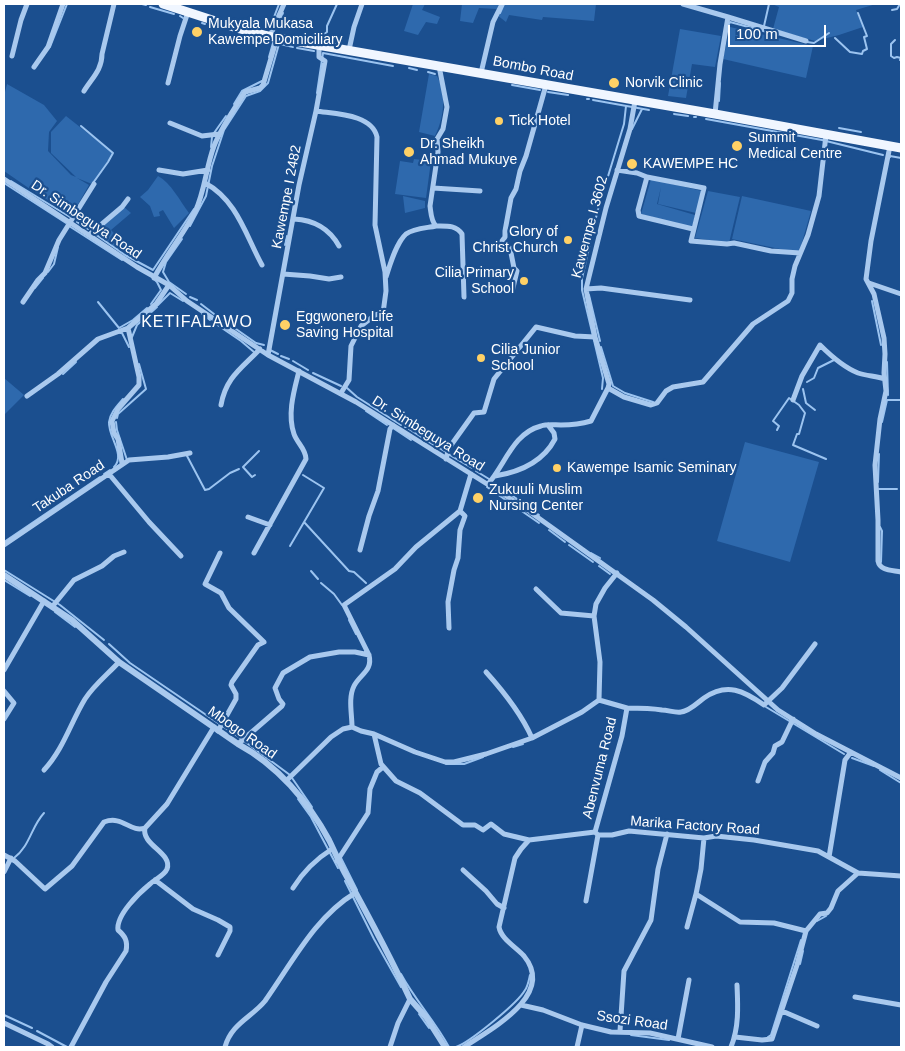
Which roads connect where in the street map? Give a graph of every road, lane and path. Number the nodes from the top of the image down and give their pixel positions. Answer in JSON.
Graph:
{"nodes":[{"id":1,"x":27,"y":4,"type":"edge"},
{"id":2,"x":63,"y":4,"type":"edge"},
{"id":3,"x":114,"y":4,"type":"edge"},
{"id":4,"x":163,"y":4,"type":"edge"},
{"id":5,"x":284,"y":4,"type":"edge"},
{"id":6,"x":362,"y":4,"type":"edge"},
{"id":7,"x":502,"y":4,"type":"edge"},
{"id":8,"x":683,"y":4,"type":"edge"},
{"id":9,"x":189,"y":12,"type":"junction"},
{"id":10,"x":728,"y":17,"type":"junction"},
{"id":11,"x":274,"y":37,"type":"junction"},
{"id":12,"x":806,"y":41,"type":"dead end"},
{"id":13,"x":319,"y":46,"type":"junction"},
{"id":14,"x":348,"y":50,"type":"junction"},
{"id":15,"x":12,"y":56,"type":"dead end"},
{"id":16,"x":439,"y":66,"type":"junction"},
{"id":17,"x":34,"y":67,"type":"dead end"},
{"id":18,"x":481,"y":73,"type":"junction"},
{"id":19,"x":168,"y":83,"type":"dead end"},
{"id":20,"x":546,"y":86,"type":"junction"},
{"id":21,"x":84,"y":90,"type":"dead end"},
{"id":22,"x":635,"y":101,"type":"junction"},
{"id":23,"x":316,"y":111,"type":"junction"},
{"id":24,"x":715,"y":114,"type":"junction"},
{"id":25,"x":170,"y":123,"type":"dead end"},
{"id":26,"x":219,"y":134,"type":"junction"},
{"id":27,"x":826,"y":135,"type":"junction"},
{"id":28,"x":890,"y":146,"type":"junction"},
{"id":29,"x":901,"y":148,"type":"edge"},
{"id":30,"x":160,"y":170,"type":"dead end"},
{"id":31,"x":208,"y":170,"type":"junction"},
{"id":32,"x":617,"y":170,"type":"junction"},
{"id":33,"x":647,"y":177,"type":"junction"},
{"id":34,"x":4,"y":179,"type":"edge"},
{"id":35,"x":205,"y":183,"type":"junction"},
{"id":36,"x":94,"y":184,"type":"dead end"},
{"id":37,"x":433,"y":188,"type":"junction"},
{"id":38,"x":480,"y":190,"type":"dead end"},
{"id":39,"x":128,"y":199,"type":"dead end"},
{"id":40,"x":294,"y":219,"type":"junction"},
{"id":41,"x":70,"y":221,"type":"junction"},
{"id":42,"x":436,"y":226,"type":"junction"},
{"id":43,"x":693,"y":229,"type":"junction"},
{"id":44,"x":89,"y":235,"type":"junction"},
{"id":45,"x":339,"y":246,"type":"dead end"},
{"id":46,"x":800,"y":253,"type":"junction"},
{"id":47,"x":262,"y":266,"type":"dead end"},
{"id":48,"x":283,"y":274,"type":"junction"},
{"id":49,"x":341,"y":277,"type":"dead end"},
{"id":50,"x":154,"y":278,"type":"junction"},
{"id":51,"x":386,"y":280,"type":"junction"},
{"id":52,"x":868,"y":283,"type":"junction"},
{"id":53,"x":169,"y":285,"type":"junction"},
{"id":54,"x":586,"y":289,"type":"junction"},
{"id":55,"x":512,"y":292,"type":"dead end"},
{"id":56,"x":901,"y":294,"type":"edge"},
{"id":57,"x":464,"y":297,"type":"dead end"},
{"id":58,"x":690,"y":300,"type":"dead end"},
{"id":59,"x":23,"y":302,"type":"dead end"},
{"id":60,"x":128,"y":328,"type":"junction"},
{"id":61,"x":595,"y":337,"type":"junction"},
{"id":62,"x":260,"y":349,"type":"junction"},
{"id":63,"x":268,"y":355,"type":"junction"},
{"id":64,"x":299,"y":371,"type":"junction"},
{"id":65,"x":885,"y":379,"type":"junction"},
{"id":66,"x":608,"y":388,"type":"junction"},
{"id":67,"x":341,"y":394,"type":"junction"},
{"id":68,"x":26,"y":396,"type":"dead end"},
{"id":69,"x":793,"y":400,"type":"dead end"},
{"id":70,"x":221,"y":405,"type":"dead end"},
{"id":71,"x":393,"y":425,"type":"junction"},
{"id":72,"x":548,"y":425,"type":"junction"},
{"id":73,"x":190,"y":452,"type":"dead end"},
{"id":74,"x":446,"y":459,"type":"junction"},
{"id":75,"x":122,"y":463,"type":"junction"},
{"id":76,"x":109,"y":474,"type":"junction"},
{"id":77,"x":471,"y":474,"type":"junction"},
{"id":78,"x":495,"y":476,"type":"junction"},
{"id":79,"x":488,"y":484,"type":"junction"},
{"id":80,"x":460,"y":511,"type":"junction"},
{"id":81,"x":248,"y":517,"type":"dead end"},
{"id":82,"x":270,"y":525,"type":"junction"},
{"id":83,"x":4,"y":545,"type":"edge"},
{"id":84,"x":360,"y":550,"type":"dead end"},
{"id":85,"x":124,"y":552,"type":"dead end"},
{"id":86,"x":220,"y":553,"type":"dead end"},
{"id":87,"x":254,"y":553,"type":"dead end"},
{"id":88,"x":181,"y":556,"type":"dead end"},
{"id":89,"x":901,"y":572,"type":"edge"},
{"id":90,"x":617,"y":573,"type":"junction"},
{"id":91,"x":4,"y":575,"type":"edge"},
{"id":92,"x":536,"y":589,"type":"dead end"},
{"id":93,"x":44,"y":601,"type":"junction"},
{"id":94,"x":52,"y":606,"type":"junction"},
{"id":95,"x":594,"y":616,"type":"junction"},
{"id":96,"x":449,"y":628,"type":"dead end"},
{"id":97,"x":815,"y":644,"type":"dead end"},
{"id":98,"x":369,"y":655,"type":"junction"},
{"id":99,"x":119,"y":662,"type":"junction"},
{"id":100,"x":4,"y":670,"type":"edge"},
{"id":101,"x":486,"y":672,"type":"dead end"},
{"id":102,"x":4,"y":691,"type":"edge"},
{"id":103,"x":599,"y":700,"type":"junction"},
{"id":104,"x":766,"y":702,"type":"junction"},
{"id":105,"x":627,"y":708,"type":"junction"},
{"id":106,"x":760,"y":710,"type":"dead end"},
{"id":107,"x":4,"y":718,"type":"edge"},
{"id":108,"x":793,"y":719,"type":"junction"},
{"id":109,"x":352,"y":727,"type":"junction"},
{"id":110,"x":216,"y":729,"type":"junction"},
{"id":111,"x":374,"y":734,"type":"junction"},
{"id":112,"x":532,"y":738,"type":"junction"},
{"id":113,"x":238,"y":744,"type":"junction"},
{"id":114,"x":852,"y":752,"type":"junction"},
{"id":115,"x":383,"y":767,"type":"junction"},
{"id":116,"x":44,"y":770,"type":"dead end"},
{"id":117,"x":901,"y":778,"type":"edge"},
{"id":118,"x":286,"y":781,"type":"junction"},
{"id":119,"x":758,"y":781,"type":"dead end"},
{"id":120,"x":145,"y":828,"type":"junction"},
{"id":121,"x":597,"y":834,"type":"junction"},
{"id":122,"x":667,"y":834,"type":"junction"},
{"id":123,"x":704,"y":838,"type":"junction"},
{"id":124,"x":529,"y":840,"type":"junction"},
{"id":125,"x":330,"y":850,"type":"junction"},
{"id":126,"x":4,"y":855,"type":"edge"},
{"id":127,"x":829,"y":857,"type":"junction"},
{"id":128,"x":11,"y":858,"type":"junction"},
{"id":129,"x":337,"y":861,"type":"junction"},
{"id":130,"x":463,"y":870,"type":"dead end"},
{"id":131,"x":4,"y":872,"type":"edge"},
{"id":132,"x":858,"y":873,"type":"junction"},
{"id":133,"x":901,"y":876,"type":"edge"},
{"id":134,"x":155,"y":880,"type":"junction"},
{"id":135,"x":292,"y":888,"type":"dead end"},
{"id":136,"x":356,"y":893,"type":"junction"},
{"id":137,"x":696,"y":894,"type":"junction"},
{"id":138,"x":586,"y":901,"type":"dead end"},
{"id":139,"x":504,"y":908,"type":"junction"},
{"id":140,"x":688,"y":927,"type":"dead end"},
{"id":141,"x":806,"y":931,"type":"junction"},
{"id":142,"x":218,"y":954,"type":"dead end"},
{"id":143,"x":689,"y":980,"type":"dead end"},
{"id":144,"x":737,"y":985,"type":"dead end"},
{"id":145,"x":855,"y":998,"type":"dead end"},
{"id":146,"x":410,"y":999,"type":"junction"},
{"id":147,"x":521,"y":1005,"type":"junction"},
{"id":148,"x":901,"y":1005,"type":"edge"},
{"id":149,"x":782,"y":1011,"type":"junction"},
{"id":150,"x":4,"y":1023,"type":"edge"},
{"id":151,"x":582,"y":1025,"type":"junction"},
{"id":152,"x":817,"y":1026,"type":"dead end"},
{"id":153,"x":620,"y":1031,"type":"junction"},
{"id":154,"x":735,"y":1037,"type":"junction"},
{"id":155,"x":678,"y":1039,"type":"junction"},
{"id":156,"x":762,"y":1040,"type":"junction"},
{"id":157,"x":48,"y":1046,"type":"edge"},
{"id":158,"x":71,"y":1047,"type":"edge"},
{"id":159,"x":225,"y":1047,"type":"edge"},
{"id":160,"x":390,"y":1047,"type":"edge"},
{"id":161,"x":445,"y":1047,"type":"edge"},
{"id":162,"x":464,"y":1047,"type":"edge"},
{"id":163,"x":577,"y":1047,"type":"edge"},
{"id":164,"x":712,"y":1047,"type":"edge"},
{"id":165,"x":731,"y":1047,"type":"edge"},
{"id":166,"x":760,"y":1047,"type":"edge"}],
"edges":[{"from":1,"to":15,"type":"street"},
{"from":2,"to":17,"type":"street"},
{"from":3,"to":21,"type":"street"},
{"from":4,"to":9,"type":"main road","name":"Bombo Road"},
{"from":5,"to":11,"type":"street"},
{"from":6,"to":14,"type":"street"},
{"from":7,"to":18,"type":"street"},
{"from":8,"to":10,"type":"street"},
{"from":9,"to":11,"type":"main road","name":"Bombo Road"},
{"from":9,"to":19,"type":"street"},
{"from":10,"to":12,"type":"street"},
{"from":10,"to":24,"type":"street"},
{"from":11,"to":13,"type":"main road","name":"Bombo Road"},
{"from":11,"to":26,"type":"street"},
{"from":13,"to":14,"type":"main road","name":"Bombo Road"},
{"from":13,"to":23,"type":"street","name":"Kawempe I 2482"},
{"from":14,"to":16,"type":"main road","name":"Bombo Road"},
{"from":16,"to":18,"type":"main road","name":"Bombo Road"},
{"from":16,"to":37,"type":"street"},
{"from":18,"to":20,"type":"main road","name":"Bombo Road"},
{"from":20,"to":22,"type":"main road","name":"Bombo Road"},
{"from":20,"to":55,"type":"street"},
{"from":22,"to":24,"type":"main road","name":"Bombo Road"},
{"from":22,"to":32,"type":"street","name":"Kawempe I 3602"},
{"from":23,"to":40,"type":"street","name":"Kawempe I 2482"},
{"from":23,"to":51,"type":"street"},
{"from":24,"to":27,"type":"main road","name":"Bombo Road"},
{"from":25,"to":26,"type":"street"},
{"from":26,"to":31,"type":"street"},
{"from":27,"to":28,"type":"main road","name":"Bombo Road"},
{"from":27,"to":46,"type":"street"},
{"from":28,"to":29,"type":"main road","name":"Bombo Road"},
{"from":28,"to":52,"type":"street"},
{"from":30,"to":31,"type":"street"},
{"from":31,"to":35,"type":"street"},
{"from":32,"to":33,"type":"street"},
{"from":32,"to":54,"type":"street","name":"Kawempe I 3602"},
{"from":33,"to":43,"type":"street"},
{"from":33,"to":43,"type":"street"},
{"from":34,"to":41,"type":"street","name":"Dr. Simbeguya Road"},
{"from":35,"to":47,"type":"street"},
{"from":35,"to":50,"type":"street"},
{"from":36,"to":41,"type":"street"},
{"from":37,"to":38,"type":"street"},
{"from":37,"to":42,"type":"street"},
{"from":39,"to":44,"type":"street"},
{"from":40,"to":45,"type":"street"},
{"from":40,"to":48,"type":"street","name":"Kawempe I 2482"},
{"from":41,"to":44,"type":"street","name":"Dr. Simbeguya Road"},
{"from":41,"to":59,"type":"street"},
{"from":42,"to":51,"type":"street"},
{"from":42,"to":57,"type":"street"},
{"from":43,"to":46,"type":"street"},
{"from":44,"to":50,"type":"street","name":"Dr. Simbeguya Road"},
{"from":46,"to":66,"type":"street"},
{"from":48,"to":49,"type":"street"},
{"from":48,"to":63,"type":"street","name":"Kawempe I 2482"},
{"from":50,"to":53,"type":"street","name":"Dr. Simbeguya Road"},
{"from":51,"to":67,"type":"street"},
{"from":52,"to":56,"type":"street"},
{"from":52,"to":65,"type":"street"},
{"from":53,"to":60,"type":"street"},
{"from":53,"to":62,"type":"street","name":"Dr. Simbeguya Road"},
{"from":54,"to":58,"type":"street"},
{"from":54,"to":61,"type":"street","name":"Kawempe I 3602"},
{"from":60,"to":68,"type":"street"},
{"from":60,"to":75,"type":"street","name":"Takuba Road"},
{"from":61,"to":66,"type":"street","name":"Kawempe I 3602"},
{"from":61,"to":74,"type":"street"},
{"from":62,"to":63,"type":"street","name":"Dr. Simbeguya Road"},
{"from":62,"to":70,"type":"street"},
{"from":63,"to":64,"type":"street","name":"Dr. Simbeguya Road"},
{"from":64,"to":67,"type":"street","name":"Dr. Simbeguya Road"},
{"from":64,"to":82,"type":"street"},
{"from":65,"to":69,"type":"street"},
{"from":65,"to":89,"type":"street"},
{"from":66,"to":72,"type":"street"},
{"from":67,"to":71,"type":"street","name":"Dr. Simbeguya Road"},
{"from":71,"to":74,"type":"street","name":"Dr. Simbeguya Road"},
{"from":71,"to":84,"type":"street"},
{"from":72,"to":78,"type":"street"},
{"from":72,"to":78,"type":"street"},
{"from":73,"to":75,"type":"street"},
{"from":74,"to":77,"type":"street","name":"Dr. Simbeguya Road"},
{"from":75,"to":76,"type":"street","name":"Takuba Road"},
{"from":76,"to":83,"type":"street","name":"Takuba Road"},
{"from":76,"to":88,"type":"street"},
{"from":77,"to":79,"type":"street","name":"Dr. Simbeguya Road"},
{"from":77,"to":80,"type":"street"},
{"from":78,"to":79,"type":"street"},
{"from":79,"to":90,"type":"street","name":"Dr. Simbeguya Road"},
{"from":80,"to":96,"type":"street"},
{"from":80,"to":98,"type":"street"},
{"from":81,"to":82,"type":"street"},
{"from":82,"to":87,"type":"street"},
{"from":85,"to":94,"type":"street"},
{"from":86,"to":110,"type":"street"},
{"from":90,"to":95,"type":"street"},
{"from":90,"to":104,"type":"street","name":"Dr. Simbeguya Road"},
{"from":91,"to":93,"type":"street","name":"Mbogo Road"},
{"from":92,"to":95,"type":"street"},
{"from":93,"to":94,"type":"street","name":"Mbogo Road"},
{"from":93,"to":100,"type":"street"},
{"from":94,"to":99,"type":"street","name":"Mbogo Road"},
{"from":95,"to":103,"type":"street"},
{"from":97,"to":104,"type":"street"},
{"from":98,"to":109,"type":"street"},
{"from":98,"to":113,"type":"street"},
{"from":99,"to":110,"type":"street","name":"Mbogo Road"},
{"from":99,"to":116,"type":"street"},
{"from":101,"to":112,"type":"street"},
{"from":102,"to":107,"type":"street"},
{"from":103,"to":105,"type":"street","name":"Abenvuma Road"},
{"from":103,"to":112,"type":"street"},
{"from":104,"to":105,"type":"street"},
{"from":104,"to":106,"type":"street"},
{"from":104,"to":108,"type":"street","name":"Dr. Simbeguya Road"},
{"from":105,"to":121,"type":"street","name":"Abenvuma Road"},
{"from":108,"to":114,"type":"street","name":"Dr. Simbeguya Road"},
{"from":108,"to":119,"type":"street"},
{"from":109,"to":111,"type":"street"},
{"from":109,"to":118,"type":"street"},
{"from":110,"to":113,"type":"street","name":"Mbogo Road"},
{"from":110,"to":120,"type":"street"},
{"from":111,"to":112,"type":"street"},
{"from":111,"to":115,"type":"street"},
{"from":113,"to":118,"type":"street","name":"Mbogo Road"},
{"from":114,"to":117,"type":"street","name":"Dr. Simbeguya Road"},
{"from":114,"to":127,"type":"street"},
{"from":115,"to":124,"type":"street"},
{"from":115,"to":129,"type":"street"},
{"from":118,"to":125,"type":"street","name":"Mbogo Road"},
{"from":120,"to":128,"type":"street"},
{"from":120,"to":134,"type":"street"},
{"from":121,"to":122,"type":"street","name":"Marika Factory Road"},
{"from":121,"to":124,"type":"street","name":"Marika Factory Road"},
{"from":121,"to":138,"type":"street","name":"Abenvuma Road"},
{"from":122,"to":123,"type":"street","name":"Marika Factory Road"},
{"from":122,"to":153,"type":"street"},
{"from":123,"to":127,"type":"street","name":"Marika Factory Road"},
{"from":123,"to":137,"type":"street"},
{"from":124,"to":139,"type":"street"},
{"from":125,"to":129,"type":"street","name":"Mbogo Road"},
{"from":125,"to":135,"type":"street"},
{"from":126,"to":128,"type":"street"},
{"from":127,"to":132,"type":"street","name":"Marika Factory Road"},
{"from":128,"to":131,"type":"street"},
{"from":129,"to":136,"type":"street","name":"Mbogo Road"},
{"from":130,"to":139,"type":"street"},
{"from":132,"to":133,"type":"street","name":"Marika Factory Road"},
{"from":132,"to":141,"type":"street"},
{"from":134,"to":142,"type":"street"},
{"from":134,"to":158,"type":"street"},
{"from":136,"to":146,"type":"street","name":"Mbogo Road"},
{"from":136,"to":159,"type":"street"},
{"from":137,"to":140,"type":"street"},
{"from":137,"to":141,"type":"street"},
{"from":139,"to":147,"type":"street"},
{"from":141,"to":149,"type":"street"},
{"from":143,"to":155,"type":"street"},
{"from":144,"to":154,"type":"street"},
{"from":145,"to":148,"type":"street"},
{"from":146,"to":160,"type":"street"},
{"from":146,"to":161,"type":"street","name":"Mbogo Road"},
{"from":147,"to":151,"type":"street","name":"Ssozi Road"},
{"from":147,"to":162,"type":"street"},
{"from":149,"to":152,"type":"street"},
{"from":149,"to":156,"type":"street"},
{"from":150,"to":157,"type":"street"},
{"from":151,"to":153,"type":"street","name":"Ssozi Road"},
{"from":151,"to":163,"type":"street"},
{"from":153,"to":155,"type":"street","name":"Ssozi Road"},
{"from":154,"to":156,"type":"street"},
{"from":154,"to":165,"type":"street"},
{"from":155,"to":164,"type":"street","name":"Ssozi Road"},
{"from":156,"to":166,"type":"street"}]}
